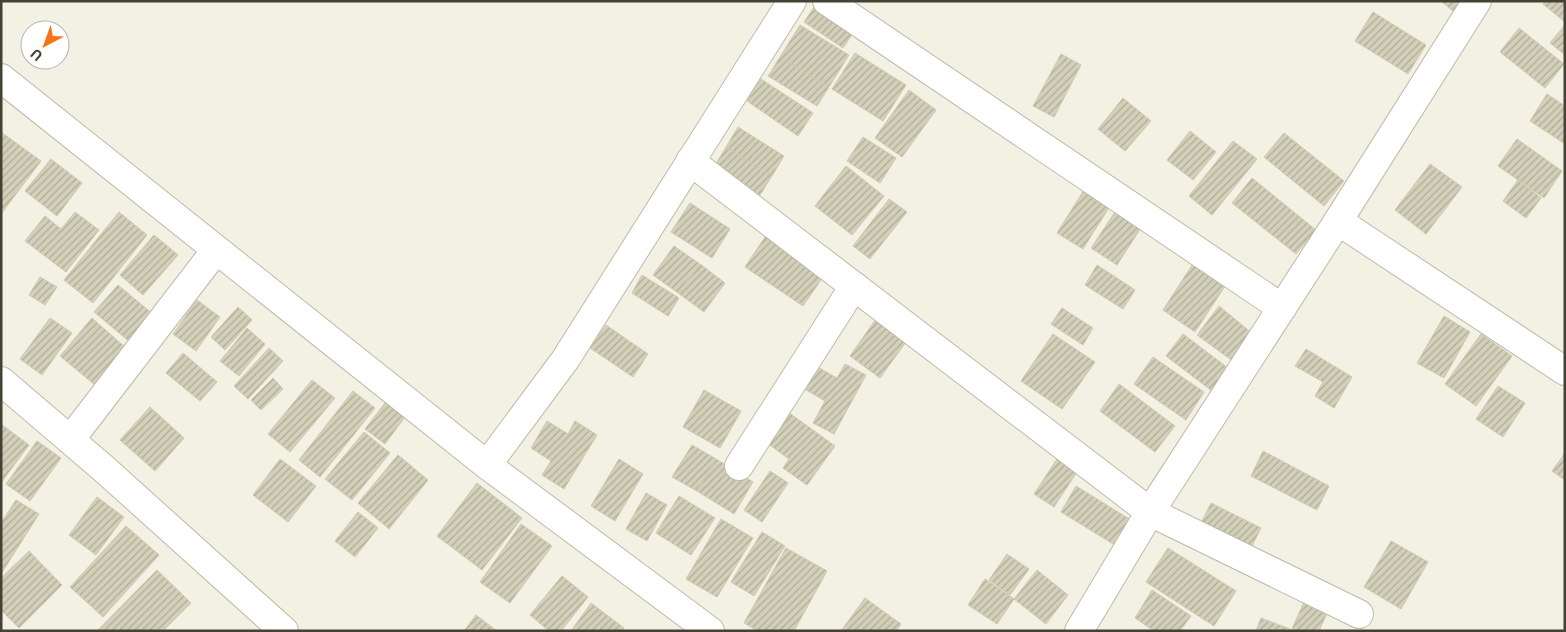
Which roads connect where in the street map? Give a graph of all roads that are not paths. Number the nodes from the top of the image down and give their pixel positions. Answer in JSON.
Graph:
{"nodes":[{"id":1,"x":792,"y":1,"type":"edge"},
{"id":2,"x":827,"y":1,"type":"edge"},
{"id":3,"x":1477,"y":1,"type":"edge"},
{"id":4,"x":1,"y":78,"type":"edge"},
{"id":5,"x":690,"y":161,"type":"junction"},
{"id":6,"x":1338,"y":221,"type":"junction"},
{"id":7,"x":216,"y":250,"type":"junction"},
{"id":8,"x":854,"y":286,"type":"junction"},
{"id":9,"x":1282,"y":308,"type":"junction"},
{"id":10,"x":1565,"y":371,"type":"edge"},
{"id":11,"x":1,"y":381,"type":"edge"},
{"id":12,"x":70,"y":440,"type":"junction"},
{"id":13,"x":487,"y":465,"type":"junction"},
{"id":14,"x":739,"y":466,"type":"dead end"},
{"id":15,"x":1150,"y":512,"type":"junction"},
{"id":16,"x":1358,"y":614,"type":"dead end"},
{"id":17,"x":696,"y":627,"type":"edge"},
{"id":18,"x":284,"y":631,"type":"edge"},
{"id":19,"x":1079,"y":631,"type":"edge"}],
"edges":[{"from":1,"to":5,"type":"street"},
{"from":2,"to":9,"type":"street"},
{"from":3,"to":6,"type":"street"},
{"from":4,"to":7,"type":"street"},
{"from":5,"to":8,"type":"street"},
{"from":5,"to":13,"type":"street"},
{"from":6,"to":9,"type":"street"},
{"from":6,"to":10,"type":"street"},
{"from":7,"to":12,"type":"street"},
{"from":7,"to":13,"type":"street"},
{"from":8,"to":14,"type":"street"},
{"from":8,"to":15,"type":"street"},
{"from":9,"to":15,"type":"street"},
{"from":11,"to":12,"type":"street"},
{"from":12,"to":18,"type":"street"},
{"from":13,"to":17,"type":"street"},
{"from":15,"to":16,"type":"street"},
{"from":15,"to":19,"type":"street"}]}
